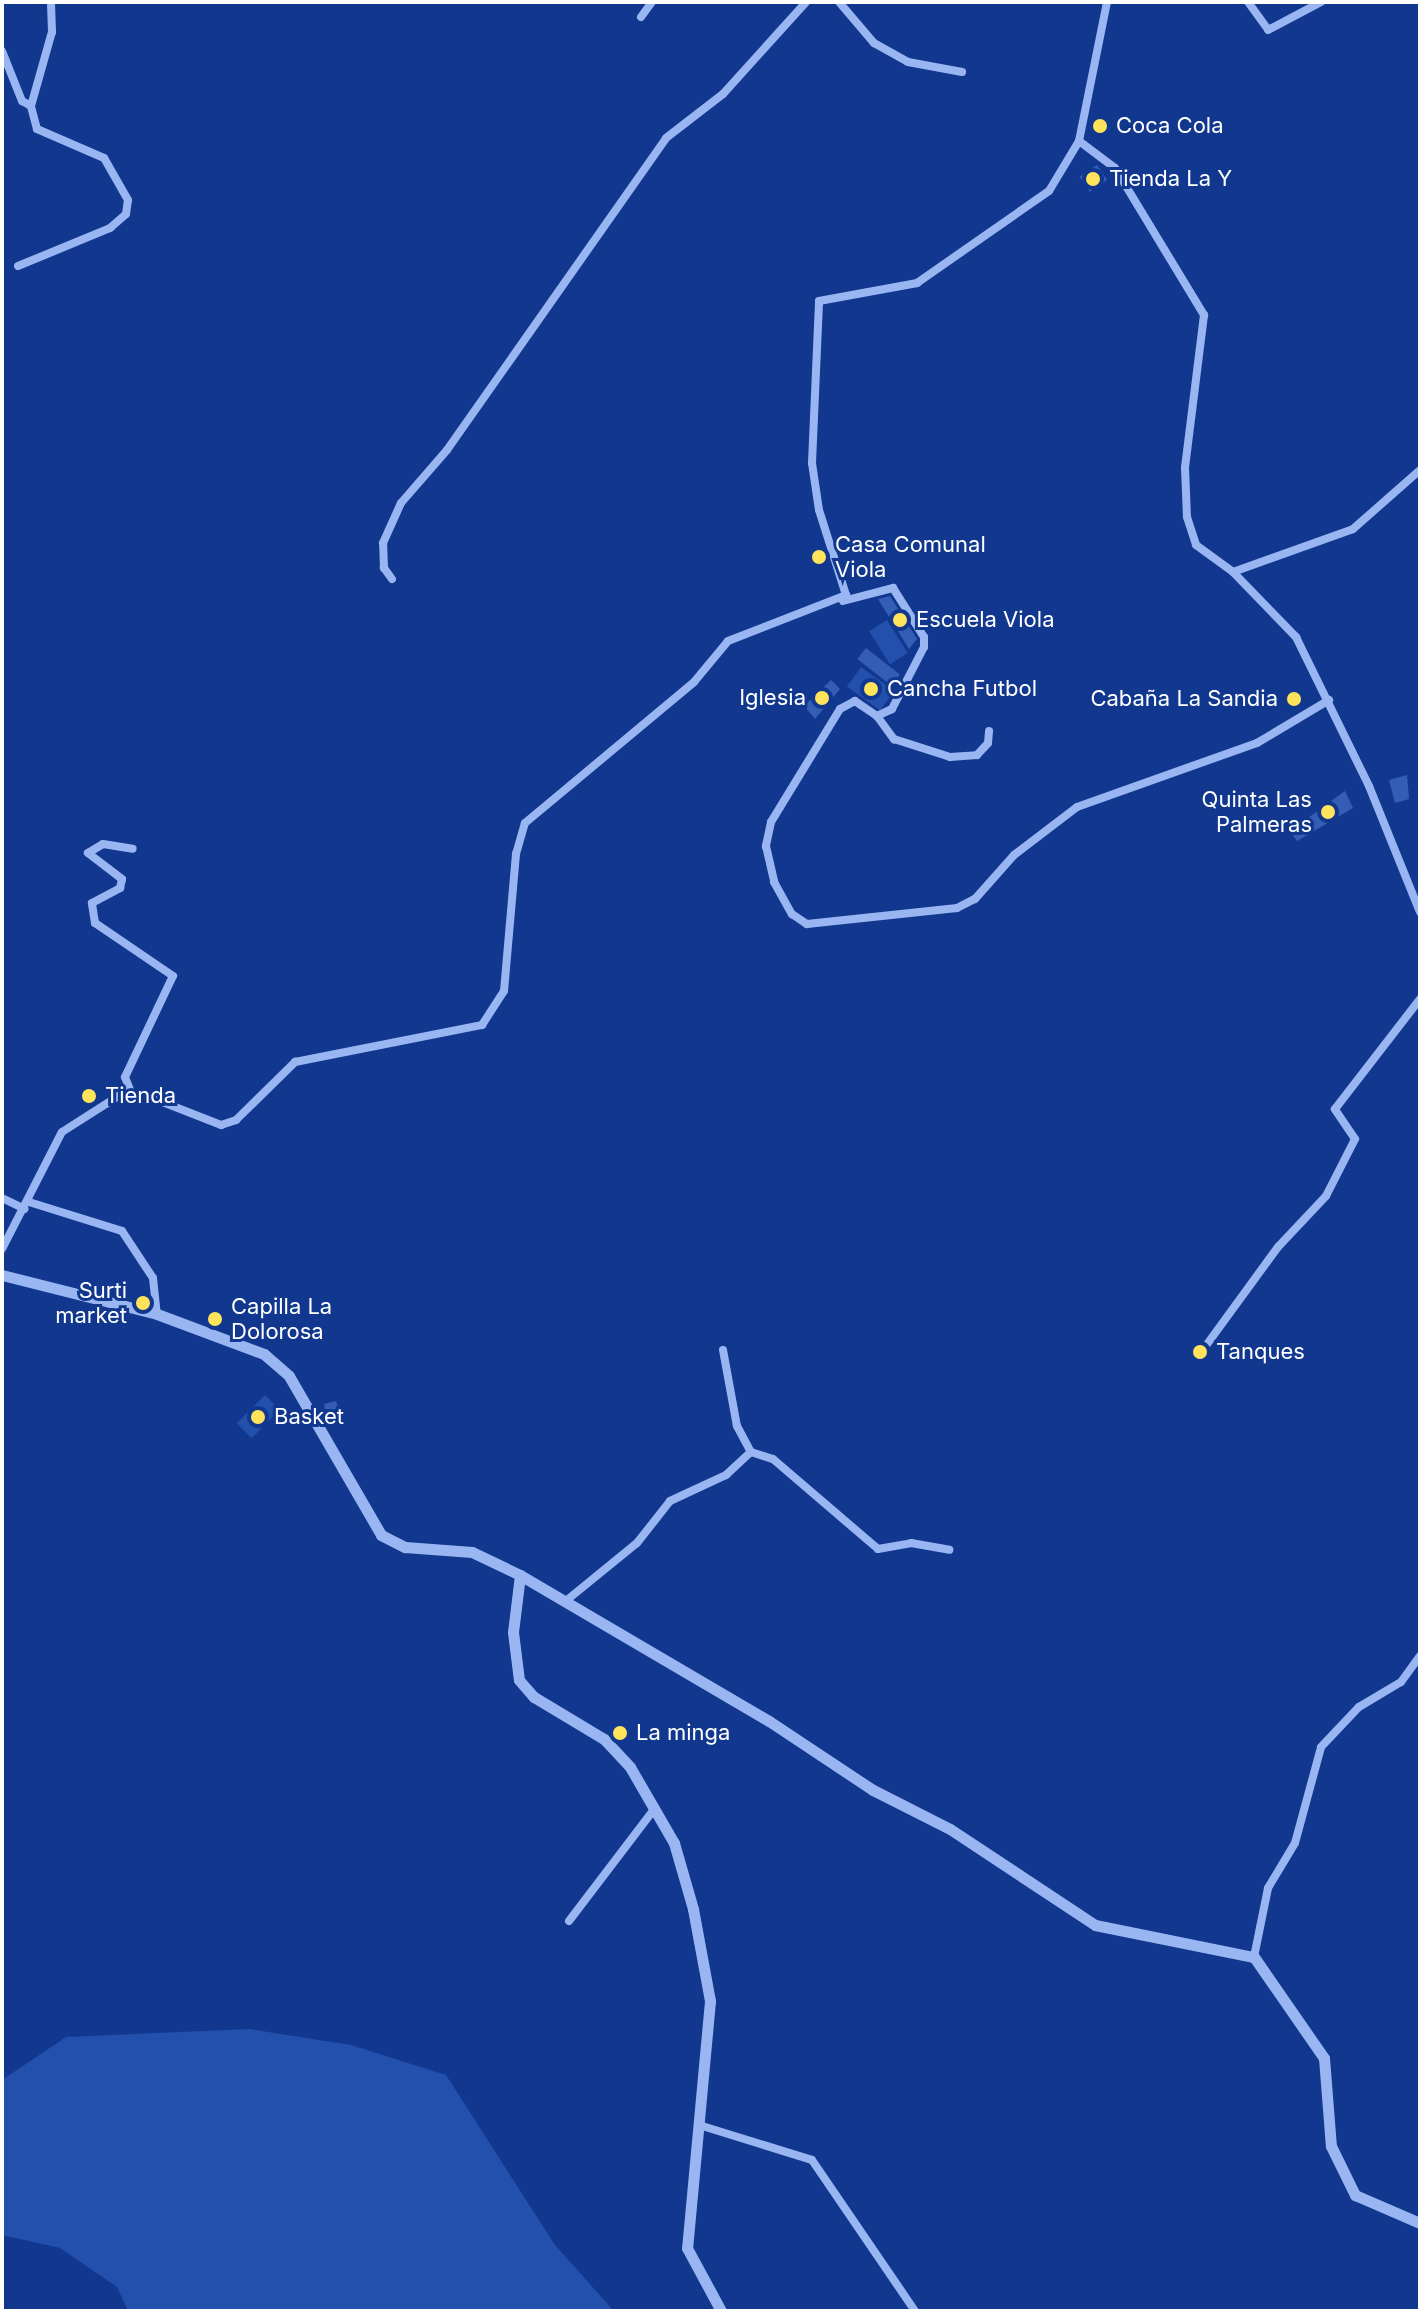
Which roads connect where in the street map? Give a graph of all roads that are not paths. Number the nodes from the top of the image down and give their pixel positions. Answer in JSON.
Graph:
{"nodes":[{"id":1,"x":51,"y":2,"type":"edge"},
{"id":2,"x":652,"y":2,"type":"edge"},
{"id":3,"x":806,"y":2,"type":"edge"},
{"id":4,"x":839,"y":2,"type":"edge"},
{"id":5,"x":1115,"y":2,"type":"edge"},
{"id":6,"x":1248,"y":2,"type":"edge"},
{"id":7,"x":1321,"y":2,"type":"edge"},
{"id":8,"x":1106,"y":6,"type":"edge"},
{"id":9,"x":641,"y":17,"type":"dead end"},
{"id":10,"x":2,"y":51,"type":"edge"},
{"id":11,"x":962,"y":72,"type":"dead end"},
{"id":12,"x":31,"y":106,"type":"junction"},
{"id":13,"x":1079,"y":141,"type":"junction"},
{"id":14,"x":18,"y":266,"type":"dead end"},
{"id":15,"x":1420,"y":470,"type":"edge"},
{"id":16,"x":1233,"y":572,"type":"junction"},
{"id":17,"x":392,"y":579,"type":"dead end"},
{"id":18,"x":843,"y":601,"type":"junction"},
{"id":19,"x":1329,"y":700,"type":"junction"},
{"id":20,"x":877,"y":716,"type":"junction"},
{"id":21,"x":989,"y":731,"type":"dead end"},
{"id":22,"x":133,"y":849,"type":"dead end"},
{"id":23,"x":1420,"y":912,"type":"edge"},
{"id":24,"x":1420,"y":999,"type":"edge"},
{"id":25,"x":131,"y":1092,"type":"junction"},
{"id":26,"x":2,"y":1198,"type":"edge"},
{"id":27,"x":27,"y":1205,"type":"junction"},
{"id":28,"x":2,"y":1249,"type":"edge"},
{"id":29,"x":2,"y":1275,"type":"edge"},
{"id":30,"x":157,"y":1314,"type":"junction"},
{"id":31,"x":1205,"y":1347,"type":"dead end"},
{"id":32,"x":723,"y":1350,"type":"dead end"},
{"id":33,"x":751,"y":1452,"type":"junction"},
{"id":34,"x":949,"y":1550,"type":"dead end"},
{"id":35,"x":520,"y":1575,"type":"junction"},
{"id":36,"x":567,"y":1600,"type":"junction"},
{"id":37,"x":1420,"y":1656,"type":"edge"},
{"id":38,"x":655,"y":1808,"type":"junction"},
{"id":39,"x":569,"y":1921,"type":"dead end"},
{"id":40,"x":1254,"y":1957,"type":"junction"},
{"id":41,"x":699,"y":2125,"type":"junction"},
{"id":42,"x":1420,"y":2223,"type":"edge"},
{"id":43,"x":721,"y":2311,"type":"edge"},
{"id":44,"x":915,"y":2311,"type":"edge"}],
"edges":[{"from":1,"to":12,"type":"street"},
{"from":2,"to":9,"type":"street"},
{"from":3,"to":17,"type":"street"},
{"from":4,"to":11,"type":"street"},
{"from":5,"to":8,"type":"street"},
{"from":6,"to":7,"type":"street"},
{"from":8,"to":13,"type":"street"},
{"from":10,"to":12,"type":"street"},
{"from":12,"to":14,"type":"street"},
{"from":13,"to":16,"type":"street"},
{"from":13,"to":18,"type":"street"},
{"from":15,"to":16,"type":"street"},
{"from":16,"to":19,"type":"street"},
{"from":18,"to":20,"type":"street"},
{"from":18,"to":25,"type":"street"},
{"from":19,"to":20,"type":"street"},
{"from":19,"to":23,"type":"street"},
{"from":20,"to":21,"type":"street"},
{"from":22,"to":25,"type":"street"},
{"from":24,"to":31,"type":"street"},
{"from":25,"to":27,"type":"street"},
{"from":26,"to":27,"type":"street"},
{"from":27,"to":28,"type":"street"},
{"from":27,"to":30,"type":"street"},
{"from":29,"to":30,"type":"street"},
{"from":30,"to":35,"type":"street"},
{"from":32,"to":33,"type":"street"},
{"from":33,"to":34,"type":"street"},
{"from":33,"to":36,"type":"street"},
{"from":35,"to":36,"type":"street"},
{"from":35,"to":38,"type":"street"},
{"from":36,"to":40,"type":"street"},
{"from":37,"to":40,"type":"street"},
{"from":38,"to":39,"type":"street"},
{"from":38,"to":41,"type":"street"},
{"from":40,"to":42,"type":"street"},
{"from":41,"to":43,"type":"street"},
{"from":41,"to":44,"type":"street"}]}
